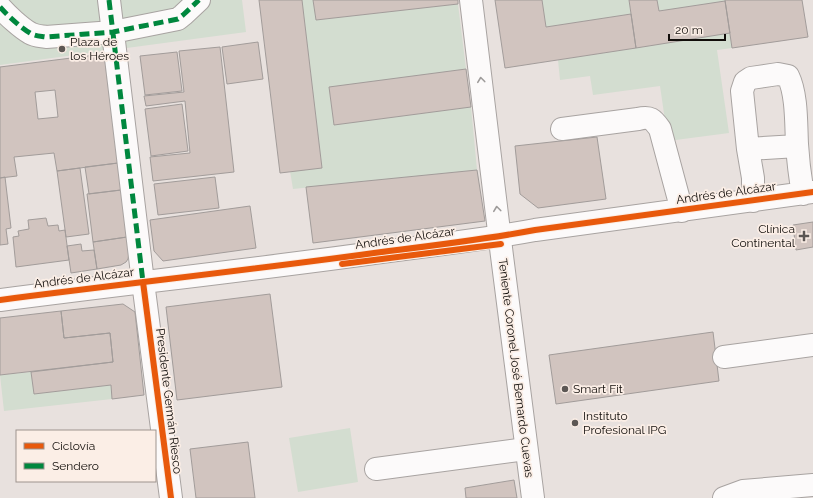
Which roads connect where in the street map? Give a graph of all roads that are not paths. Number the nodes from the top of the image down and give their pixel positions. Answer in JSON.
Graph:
{"nodes":[{"id":1,"x":109,"y":0,"type":"edge"},
{"id":2,"x":199,"y":0,"type":"edge"},
{"id":3,"x":471,"y":0,"type":"edge"},
{"id":4,"x":0,"y":7,"type":"edge"},
{"id":5,"x":113,"y":32,"type":"junction"},
{"id":6,"x":562,"y":129,"type":"dead end"},
{"id":7,"x":797,"y":146,"type":"junction"},
{"id":8,"x":748,"y":149,"type":"junction"},
{"id":9,"x":808,"y":193,"type":"edge"},
{"id":10,"x":753,"y":201,"type":"junction"},
{"id":11,"x":682,"y":211,"type":"junction"},
{"id":12,"x":500,"y":236,"type":"junction"},
{"id":13,"x":143,"y":282,"type":"junction"},
{"id":14,"x":0,"y":300,"type":"edge"},
{"id":15,"x":813,"y":345,"type":"edge"},
{"id":16,"x":724,"y":357,"type":"dead end"},
{"id":17,"x":526,"y":449,"type":"junction"},
{"id":18,"x":376,"y":469,"type":"dead end"},
{"id":19,"x":813,"y":485,"type":"edge"},
{"id":20,"x":171,"y":498,"type":"edge"},
{"id":21,"x":533,"y":498,"type":"edge"},
{"id":22,"x":724,"y":498,"type":"edge"}],
"edges":[{"from":1,"to":5,"type":"street","name":"Presidente Germán Riesco"},
{"from":2,"to":5,"type":"street"},
{"from":12,"to":3,"type":"street","name":"Teniente Coronel José Bernardo Cuevas","one_way":true},
{"from":4,"to":5,"type":"street"},
{"from":5,"to":13,"type":"street","name":"Presidente Germán Riesco"},
{"from":6,"to":11,"type":"street"},
{"from":7,"to":8,"type":"street"},
{"from":7,"to":8,"type":"street"},
{"from":7,"to":9,"type":"street"},
{"from":8,"to":10,"type":"street"},
{"from":9,"to":10,"type":"street","name":"Andrés de Alcázar"},
{"from":10,"to":11,"type":"street","name":"Andrés de Alcázar"},
{"from":11,"to":12,"type":"street","name":"Andrés de Alcázar"},
{"from":12,"to":13,"type":"street","name":"Andrés de Alcázar"},
{"from":12,"to":17,"type":"street","name":"Teniente Coronel José Bernardo Cuevas"},
{"from":13,"to":14,"type":"street","name":"Andrés de Alcázar"},
{"from":13,"to":20,"type":"street","name":"Presidente Germán Riesco"},
{"from":15,"to":16,"type":"street"},
{"from":17,"to":18,"type":"street"},
{"from":17,"to":21,"type":"street","name":"Teniente Coronel José Bernardo Cuevas"},
{"from":19,"to":22,"type":"street"}]}
